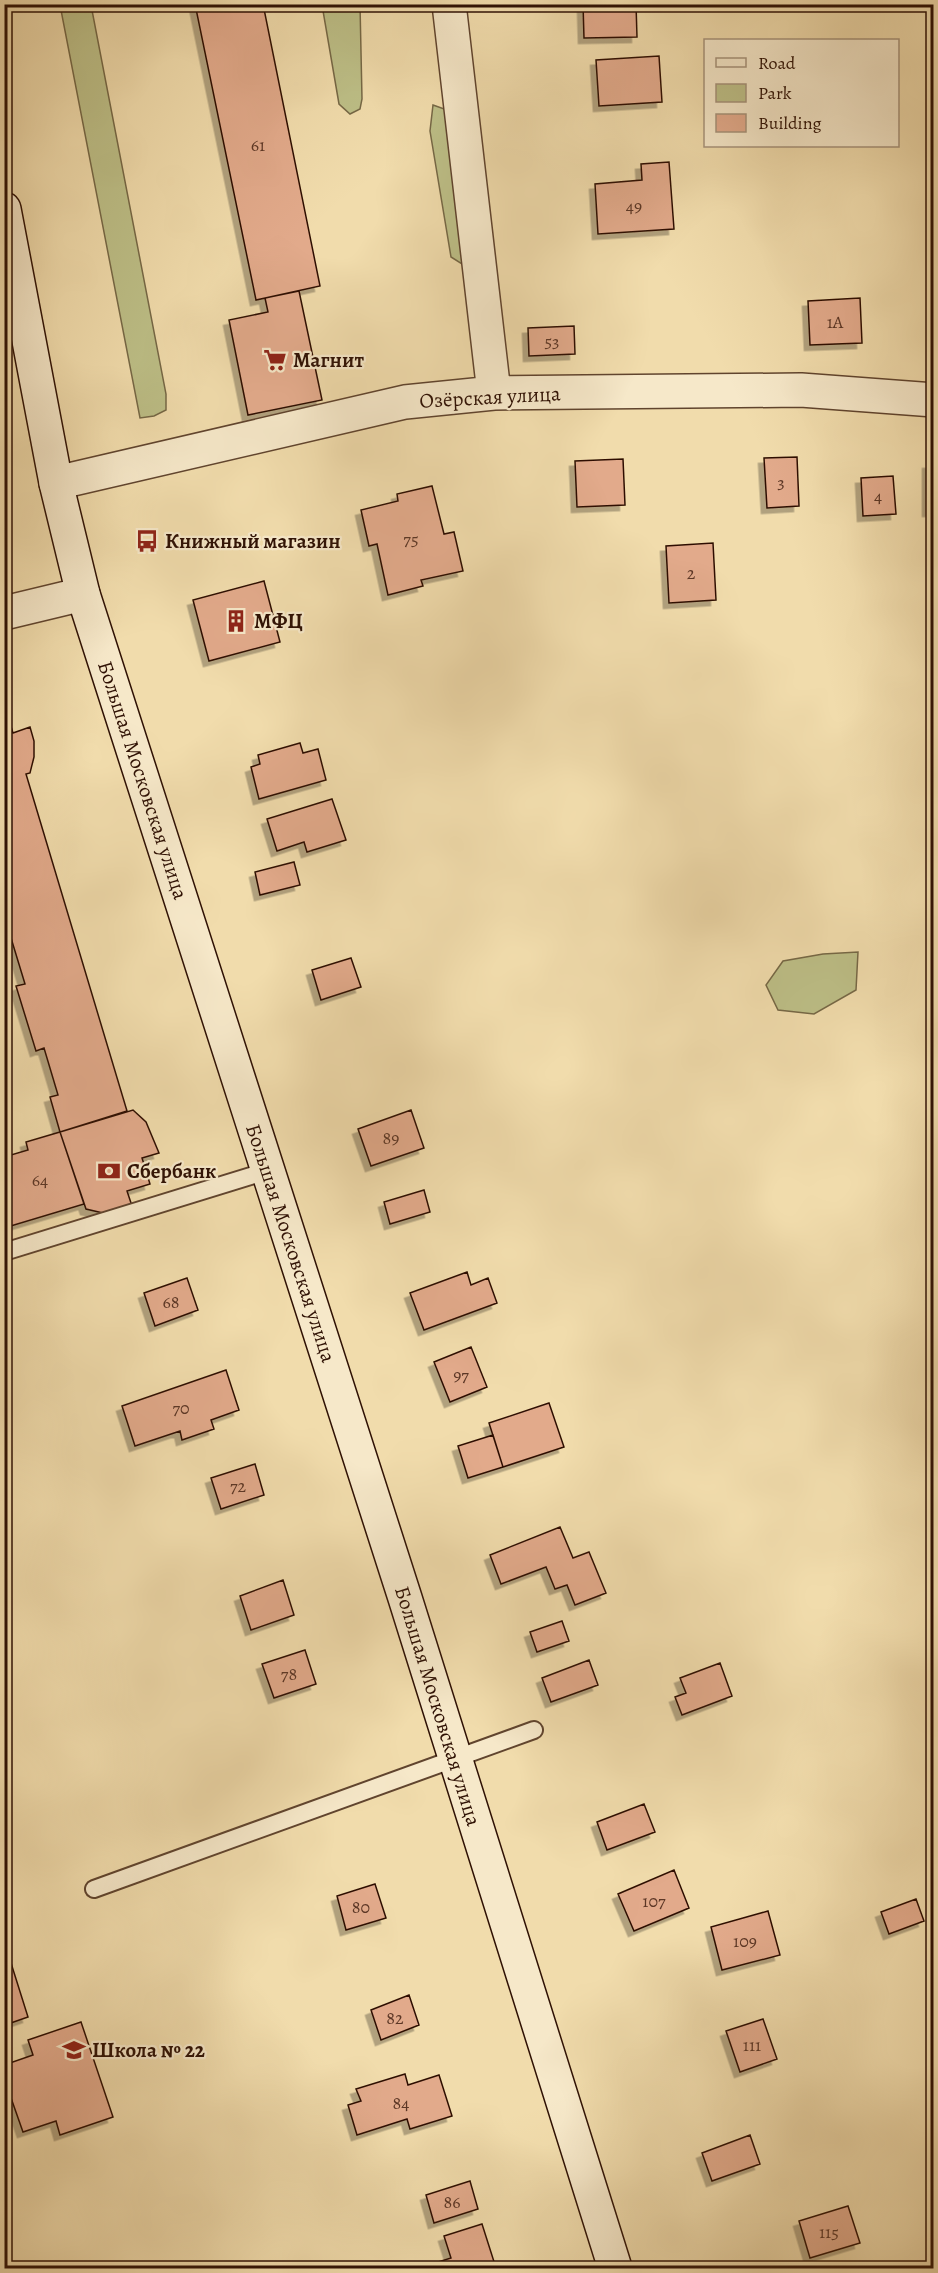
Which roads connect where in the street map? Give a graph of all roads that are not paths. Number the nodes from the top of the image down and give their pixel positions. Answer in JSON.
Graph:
{"nodes":[{"id":1,"x":449,"y":4,"type":"edge"},
{"id":2,"x":4,"y":208,"type":"edge"},
{"id":3,"x":494,"y":393,"type":"junction"},
{"id":4,"x":933,"y":400,"type":"edge"},
{"id":5,"x":56,"y":483,"type":"junction"},
{"id":6,"x":83,"y":594,"type":"junction"},
{"id":7,"x":4,"y":613,"type":"edge"},
{"id":8,"x":267,"y":1171,"type":"junction"},
{"id":9,"x":4,"y":1252,"type":"edge"},
{"id":10,"x":534,"y":1730,"type":"dead end"},
{"id":11,"x":455,"y":1760,"type":"junction"},
{"id":12,"x":94,"y":1889,"type":"dead end"},
{"id":13,"x":615,"y":2268,"type":"edge"}],
"edges":[{"from":1,"to":3,"type":"main road"},
{"from":2,"to":5,"type":"main road","name":"Большая Московская улица"},
{"from":3,"to":4,"type":"main road","name":"Озёрская улица"},
{"from":3,"to":5,"type":"main road","name":"Озёрская улица"},
{"from":5,"to":6,"type":"main road","name":"Большая Московская улица"},
{"from":6,"to":7,"type":"main road"},
{"from":6,"to":8,"type":"main road","name":"Большая Московская улица"},
{"from":8,"to":9,"type":"lane"},
{"from":8,"to":11,"type":"main road","name":"Большая Московская улица"},
{"from":10,"to":11,"type":"lane"},
{"from":11,"to":12,"type":"lane"},
{"from":11,"to":13,"type":"main road","name":"Большая Московская улица"}]}
